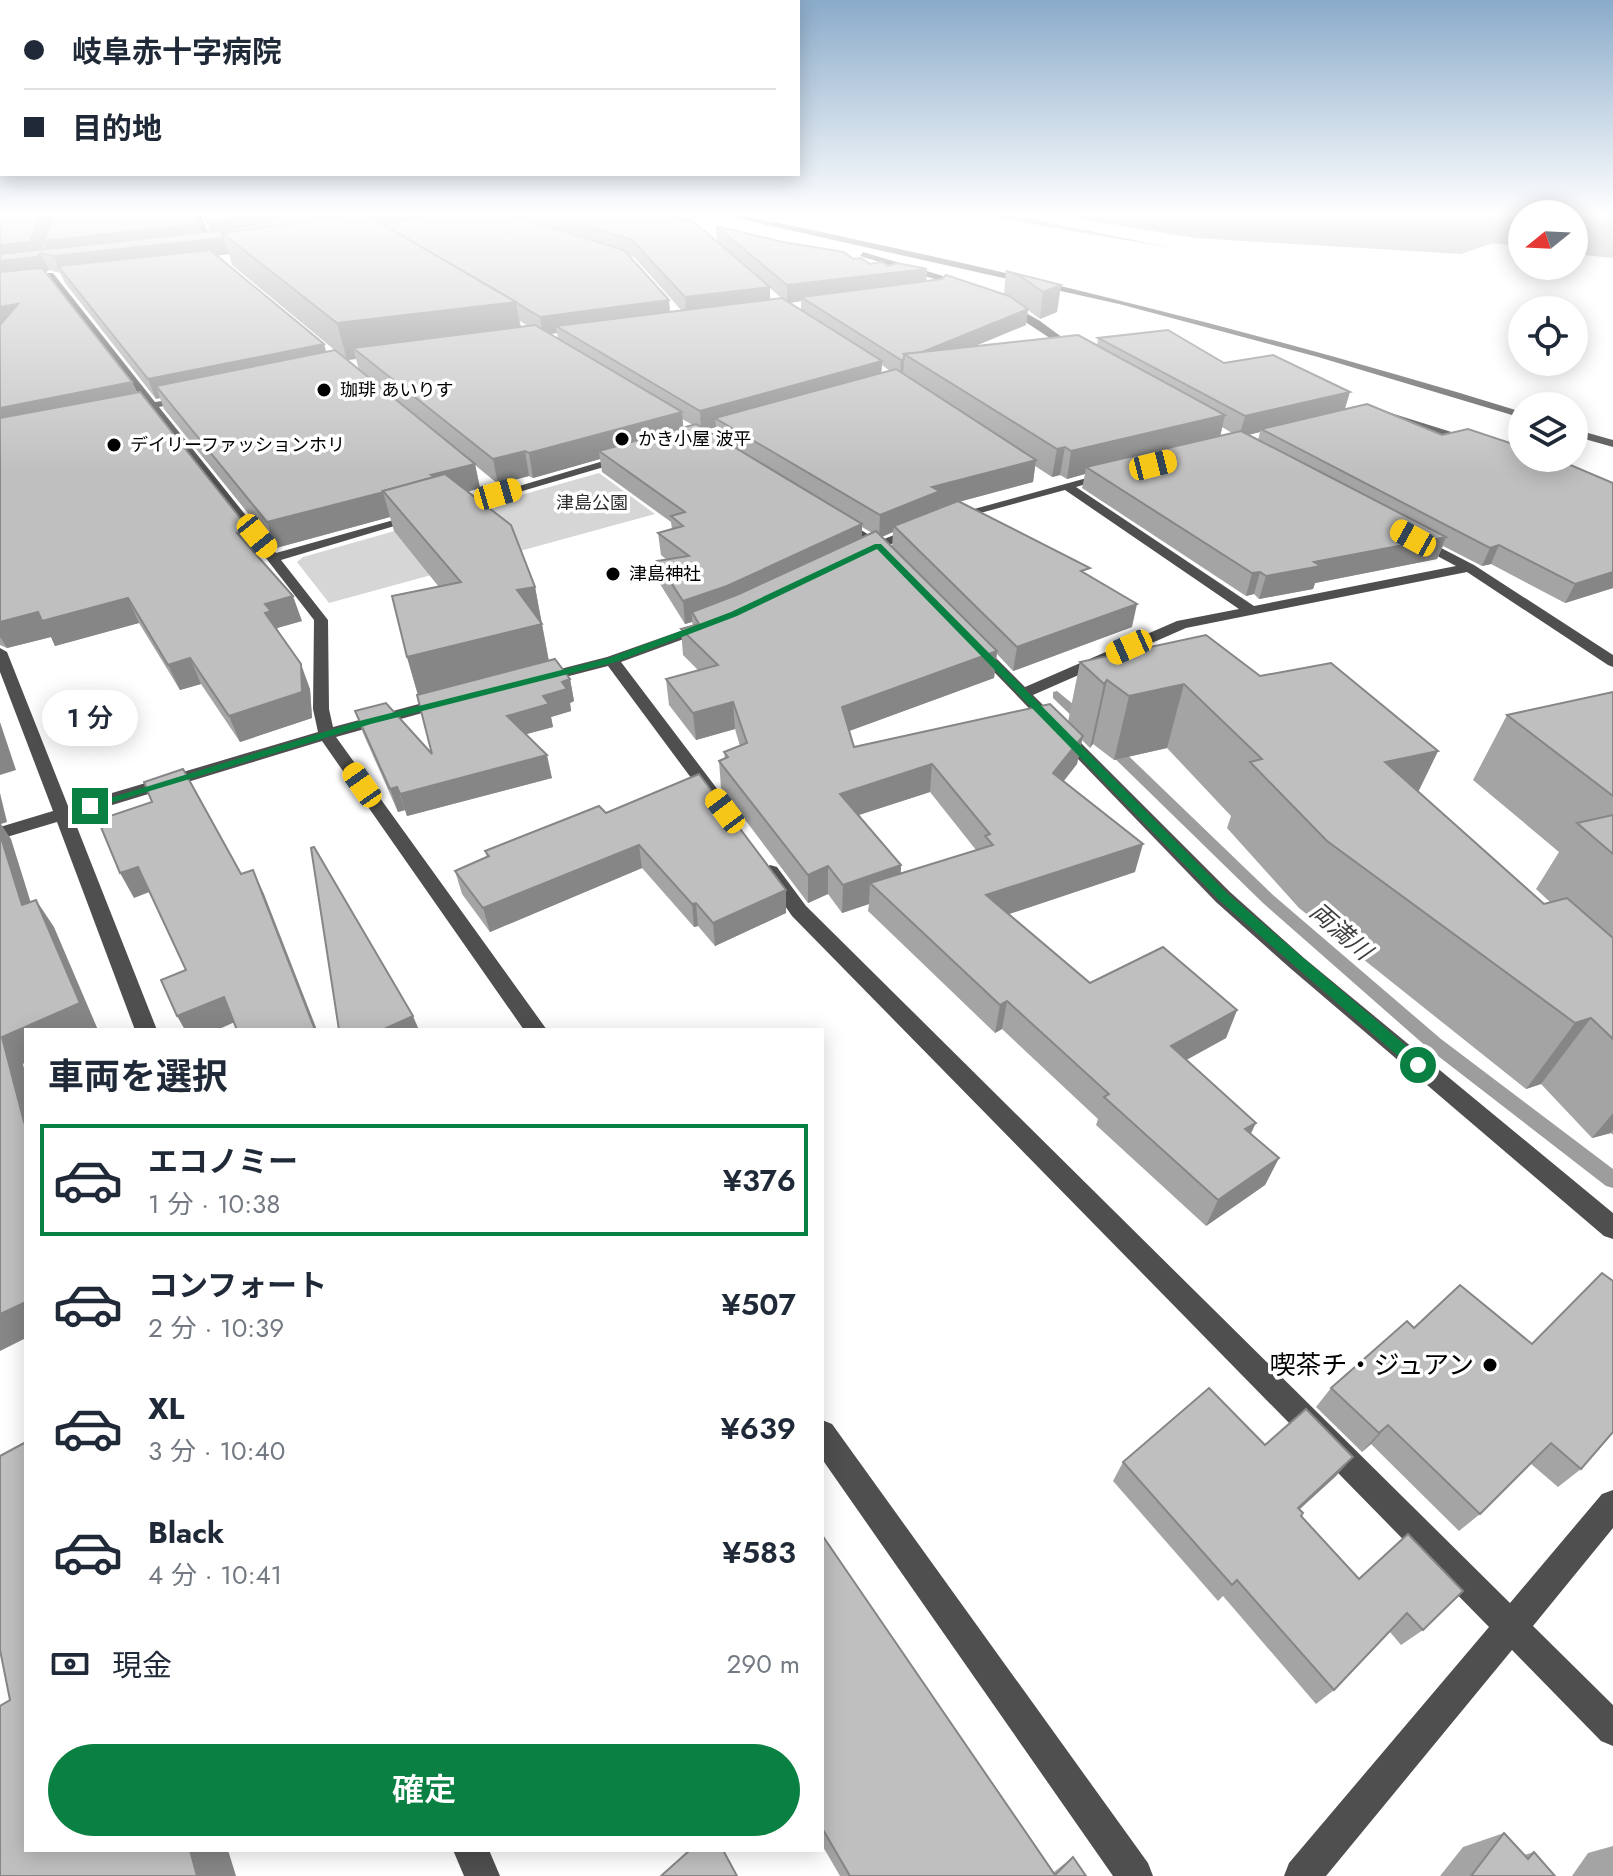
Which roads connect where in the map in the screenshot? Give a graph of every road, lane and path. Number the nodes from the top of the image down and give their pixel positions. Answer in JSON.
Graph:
{"nodes":[{"id":1,"x":69,"y":300,"type":"edge"},
{"id":2,"x":1120,"y":300,"type":"edge"},
{"id":3,"x":998,"y":302,"type":"edge"},
{"id":4,"x":1086,"y":358,"type":"edge"},
{"id":5,"x":197,"y":397,"type":"edge"},
{"id":6,"x":153,"y":406,"type":"junction"},
{"id":7,"x":1508,"y":411,"type":"edge"},
{"id":8,"x":1371,"y":412,"type":"edge"},
{"id":9,"x":107,"y":415,"type":"edge"},
{"id":10,"x":1588,"y":436,"type":"edge"},
{"id":11,"x":1613,"y":444,"type":"edge"},
{"id":12,"x":1489,"y":448,"type":"edge"},
{"id":13,"x":639,"y":454,"type":"edge"},
{"id":14,"x":1124,"y":472,"type":"edge"},
{"id":15,"x":1044,"y":480,"type":"dead end"},
{"id":16,"x":486,"y":484,"type":"edge"},
{"id":17,"x":1061,"y":487,"type":"junction"},
{"id":18,"x":498,"y":494,"type":"junction"},
{"id":19,"x":831,"y":518,"type":"edge"},
{"id":20,"x":1399,"y":530,"type":"edge"},
{"id":21,"x":274,"y":558,"type":"junction"},
{"id":22,"x":1469,"y":568,"type":"junction"},
{"id":23,"x":1251,"y":610,"type":"junction"},
{"id":24,"x":721,"y":620,"type":"edge"},
{"id":25,"x":967,"y":637,"type":"edge"},
{"id":26,"x":0,"y":652,"type":"edge"},
{"id":27,"x":612,"y":660,"type":"junction"},
{"id":28,"x":1613,"y":662,"type":"edge"},
{"id":29,"x":520,"y":683,"type":"edge"},
{"id":30,"x":1022,"y":694,"type":"junction"},
{"id":31,"x":459,"y":699,"type":"edge"},
{"id":32,"x":327,"y":736,"type":"junction"},
{"id":33,"x":725,"y":811,"type":"edge"},
{"id":34,"x":60,"y":815,"type":"junction"},
{"id":35,"x":0,"y":833,"type":"edge"},
{"id":36,"x":753,"y":848,"type":"edge"},
{"id":37,"x":145,"y":1028,"type":"edge"},
{"id":38,"x":535,"y":1028,"type":"edge"},
{"id":39,"x":1613,"y":1228,"type":"edge"},
{"id":40,"x":824,"y":1437,"type":"edge"},
{"id":41,"x":1613,"y":1505,"type":"edge"},
{"id":42,"x":1511,"y":1627,"type":"junction"},
{"id":43,"x":1613,"y":1729,"type":"edge"},
{"id":44,"x":472,"y":1852,"type":"edge"},
{"id":45,"x":482,"y":1876,"type":"edge"},
{"id":46,"x":1135,"y":1876,"type":"edge"},
{"id":47,"x":1302,"y":1876,"type":"edge"}],
"edges":[{"from":1,"to":6,"type":"street"},
{"from":2,"to":7,"type":"street"},
{"from":3,"to":4,"type":"street"},
{"from":5,"to":6,"type":"street"},
{"from":6,"to":9,"type":"street"},
{"from":6,"to":21,"type":"street"},
{"from":8,"to":12,"type":"street"},
{"from":10,"to":11,"type":"street"},
{"from":13,"to":18,"type":"street"},
{"from":14,"to":17,"type":"street"},
{"from":15,"to":17,"type":"street"},
{"from":16,"to":18,"type":"street"},
{"from":17,"to":19,"type":"street"},
{"from":17,"to":23,"type":"street"},
{"from":18,"to":21,"type":"street"},
{"from":20,"to":22,"type":"street"},
{"from":21,"to":32,"type":"street"},
{"from":22,"to":23,"type":"street"},
{"from":22,"to":28,"type":"street"},
{"from":23,"to":30,"type":"street"},
{"from":24,"to":27,"type":"street"},
{"from":25,"to":30,"type":"street"},
{"from":26,"to":34,"type":"street"},
{"from":27,"to":29,"type":"street"},
{"from":27,"to":33,"type":"street"},
{"from":30,"to":39,"type":"street"},
{"from":31,"to":32,"type":"street"},
{"from":32,"to":34,"type":"street"},
{"from":32,"to":38,"type":"street"},
{"from":34,"to":35,"type":"street"},
{"from":34,"to":37,"type":"street"},
{"from":36,"to":42,"type":"street"},
{"from":40,"to":46,"type":"street"},
{"from":41,"to":42,"type":"street"},
{"from":42,"to":43,"type":"street"},
{"from":42,"to":47,"type":"street"},
{"from":44,"to":45,"type":"street"}]}
